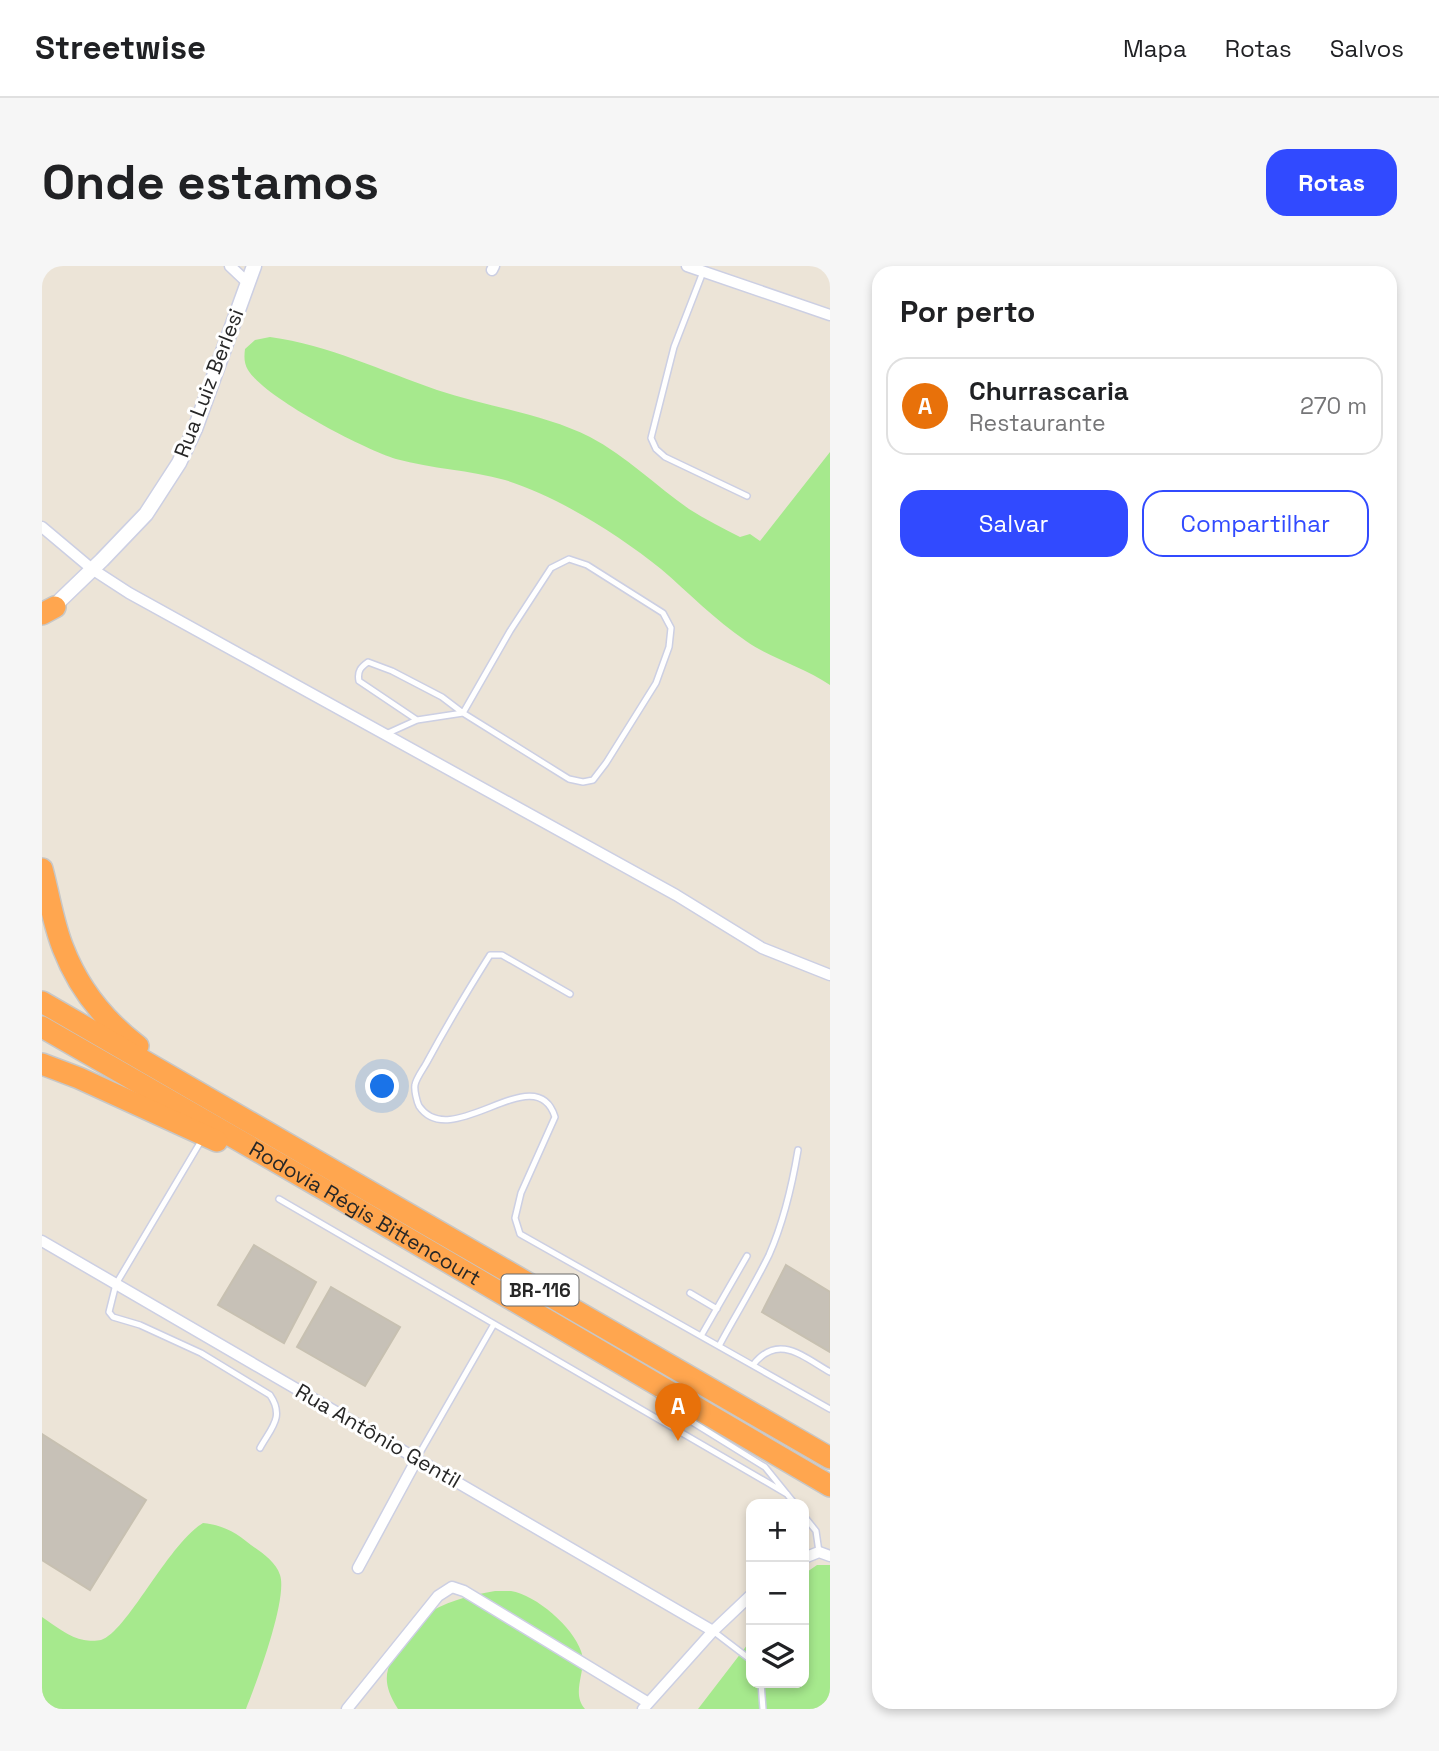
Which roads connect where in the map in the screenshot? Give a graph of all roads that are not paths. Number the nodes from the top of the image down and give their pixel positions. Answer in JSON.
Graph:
{"nodes":[{"id":1,"x":230,"y":266,"type":"edge"},
{"id":2,"x":254,"y":266,"type":"edge"},
{"id":3,"x":687,"y":266,"type":"edge"},
{"id":4,"x":704,"y":269,"type":"edge"},
{"id":5,"x":248,"y":283,"type":"junction"},
{"id":6,"x":830,"y":315,"type":"edge"},
{"id":7,"x":747,"y":496,"type":"dead end"},
{"id":8,"x":42,"y":527,"type":"edge"},
{"id":9,"x":92,"y":569,"type":"junction"},
{"id":10,"x":46,"y":613,"type":"edge"},
{"id":11,"x":463,"y":713,"type":"junction"},
{"id":12,"x":417,"y":720,"type":"junction"},
{"id":13,"x":385,"y":734,"type":"junction"},
{"id":14,"x":42,"y":869,"type":"edge"},
{"id":15,"x":830,"y":975,"type":"edge"},
{"id":16,"x":570,"y":994,"type":"dead end"},
{"id":17,"x":42,"y":1002,"type":"edge"},
{"id":18,"x":42,"y":1027,"type":"edge"},
{"id":19,"x":42,"y":1064,"type":"edge"},
{"id":20,"x":249,"y":1122,"type":"junction"},
{"id":21,"x":204,"y":1135,"type":"junction"},
{"id":22,"x":798,"y":1150,"type":"dead end"},
{"id":23,"x":327,"y":1191,"type":"junction"},
{"id":24,"x":279,"y":1199,"type":"dead end"},
{"id":25,"x":42,"y":1241,"type":"edge"},
{"id":26,"x":747,"y":1256,"type":"dead end"},
{"id":27,"x":116,"y":1284,"type":"junction"},
{"id":28,"x":690,"y":1293,"type":"dead end"},
{"id":29,"x":717,"y":1309,"type":"junction"},
{"id":30,"x":494,"y":1324,"type":"junction"},
{"id":31,"x":701,"y":1336,"type":"junction"},
{"id":32,"x":719,"y":1346,"type":"junction"},
{"id":33,"x":752,"y":1366,"type":"junction"},
{"id":34,"x":631,"y":1370,"type":"junction"},
{"id":35,"x":830,"y":1372,"type":"edge"},
{"id":36,"x":830,"y":1409,"type":"edge"},
{"id":37,"x":260,"y":1448,"type":"dead end"},
{"id":38,"x":830,"y":1458,"type":"edge"},
{"id":39,"x":417,"y":1459,"type":"junction"},
{"id":40,"x":830,"y":1486,"type":"edge"},
{"id":41,"x":787,"y":1494,"type":"junction"},
{"id":42,"x":790,"y":1499,"type":"edge"},
{"id":43,"x":809,"y":1522,"type":"edge"},
{"id":44,"x":824,"y":1554,"type":"edge"},
{"id":45,"x":358,"y":1568,"type":"dead end"},
{"id":46,"x":746,"y":1600,"type":"edge"},
{"id":47,"x":713,"y":1631,"type":"junction"},
{"id":48,"x":746,"y":1656,"type":"edge"},
{"id":49,"x":762,"y":1688,"type":"edge"},
{"id":50,"x":645,"y":1705,"type":"edge"},
{"id":51,"x":347,"y":1709,"type":"edge"},
{"id":52,"x":764,"y":1709,"type":"edge"}],
"edges":[{"from":1,"to":5,"type":"street"},
{"from":2,"to":5,"type":"street","name":"Rua Luiz Berlesi"},
{"from":3,"to":4,"type":"street"},
{"from":4,"to":6,"type":"street"},
{"from":4,"to":7,"type":"lane"},
{"from":5,"to":9,"type":"street","name":"Rua Luiz Berlesi"},
{"from":8,"to":9,"type":"street"},
{"from":9,"to":10,"type":"street","name":"Rua Luiz Berlesi"},
{"from":9,"to":13,"type":"street"},
{"from":11,"to":11,"type":"lane"},
{"from":11,"to":12,"type":"lane"},
{"from":11,"to":12,"type":"lane"},
{"from":12,"to":13,"type":"lane"},
{"from":13,"to":15,"type":"street"},
{"from":14,"to":20,"type":"highway"},
{"from":16,"to":31,"type":"lane"},
{"from":17,"to":20,"type":"highway","name":"Rodovia Régis Bittencourt","number":"BR-116"},
{"from":18,"to":23,"type":"highway","name":"Rodovia Régis Bittencourt","number":"BR-116"},
{"from":19,"to":21,"type":"highway"},
{"from":20,"to":38,"type":"highway","name":"Rodovia Régis Bittencourt","number":"BR-116"},
{"from":21,"to":23,"type":"highway"},
{"from":21,"to":27,"type":"lane"},
{"from":22,"to":32,"type":"lane"},
{"from":23,"to":34,"type":"highway","name":"Rodovia Régis Bittencourt","number":"BR-116"},
{"from":24,"to":30,"type":"lane"},
{"from":25,"to":27,"type":"street","name":"Rua Antônio Gentil"},
{"from":26,"to":29,"type":"lane"},
{"from":27,"to":37,"type":"lane"},
{"from":27,"to":39,"type":"street","name":"Rua Antônio Gentil"},
{"from":28,"to":29,"type":"lane"},
{"from":29,"to":31,"type":"lane"},
{"from":30,"to":39,"type":"lane"},
{"from":30,"to":41,"type":"lane"},
{"from":31,"to":32,"type":"lane"},
{"from":32,"to":33,"type":"lane"},
{"from":33,"to":35,"type":"lane"},
{"from":33,"to":36,"type":"lane"},
{"from":34,"to":40,"type":"highway","name":"Rodovia Régis Bittencourt","number":"BR-116"},
{"from":34,"to":41,"type":"lane"},
{"from":39,"to":45,"type":"street"},
{"from":39,"to":47,"type":"street","name":"Rua Antônio Gentil"},
{"from":41,"to":42,"type":"lane"},
{"from":43,"to":44,"type":"lane"},
{"from":46,"to":47,"type":"street"},
{"from":47,"to":48,"type":"lane"},
{"from":47,"to":50,"type":"street"},
{"from":49,"to":52,"type":"lane"},
{"from":50,"to":51,"type":"street"}]}
